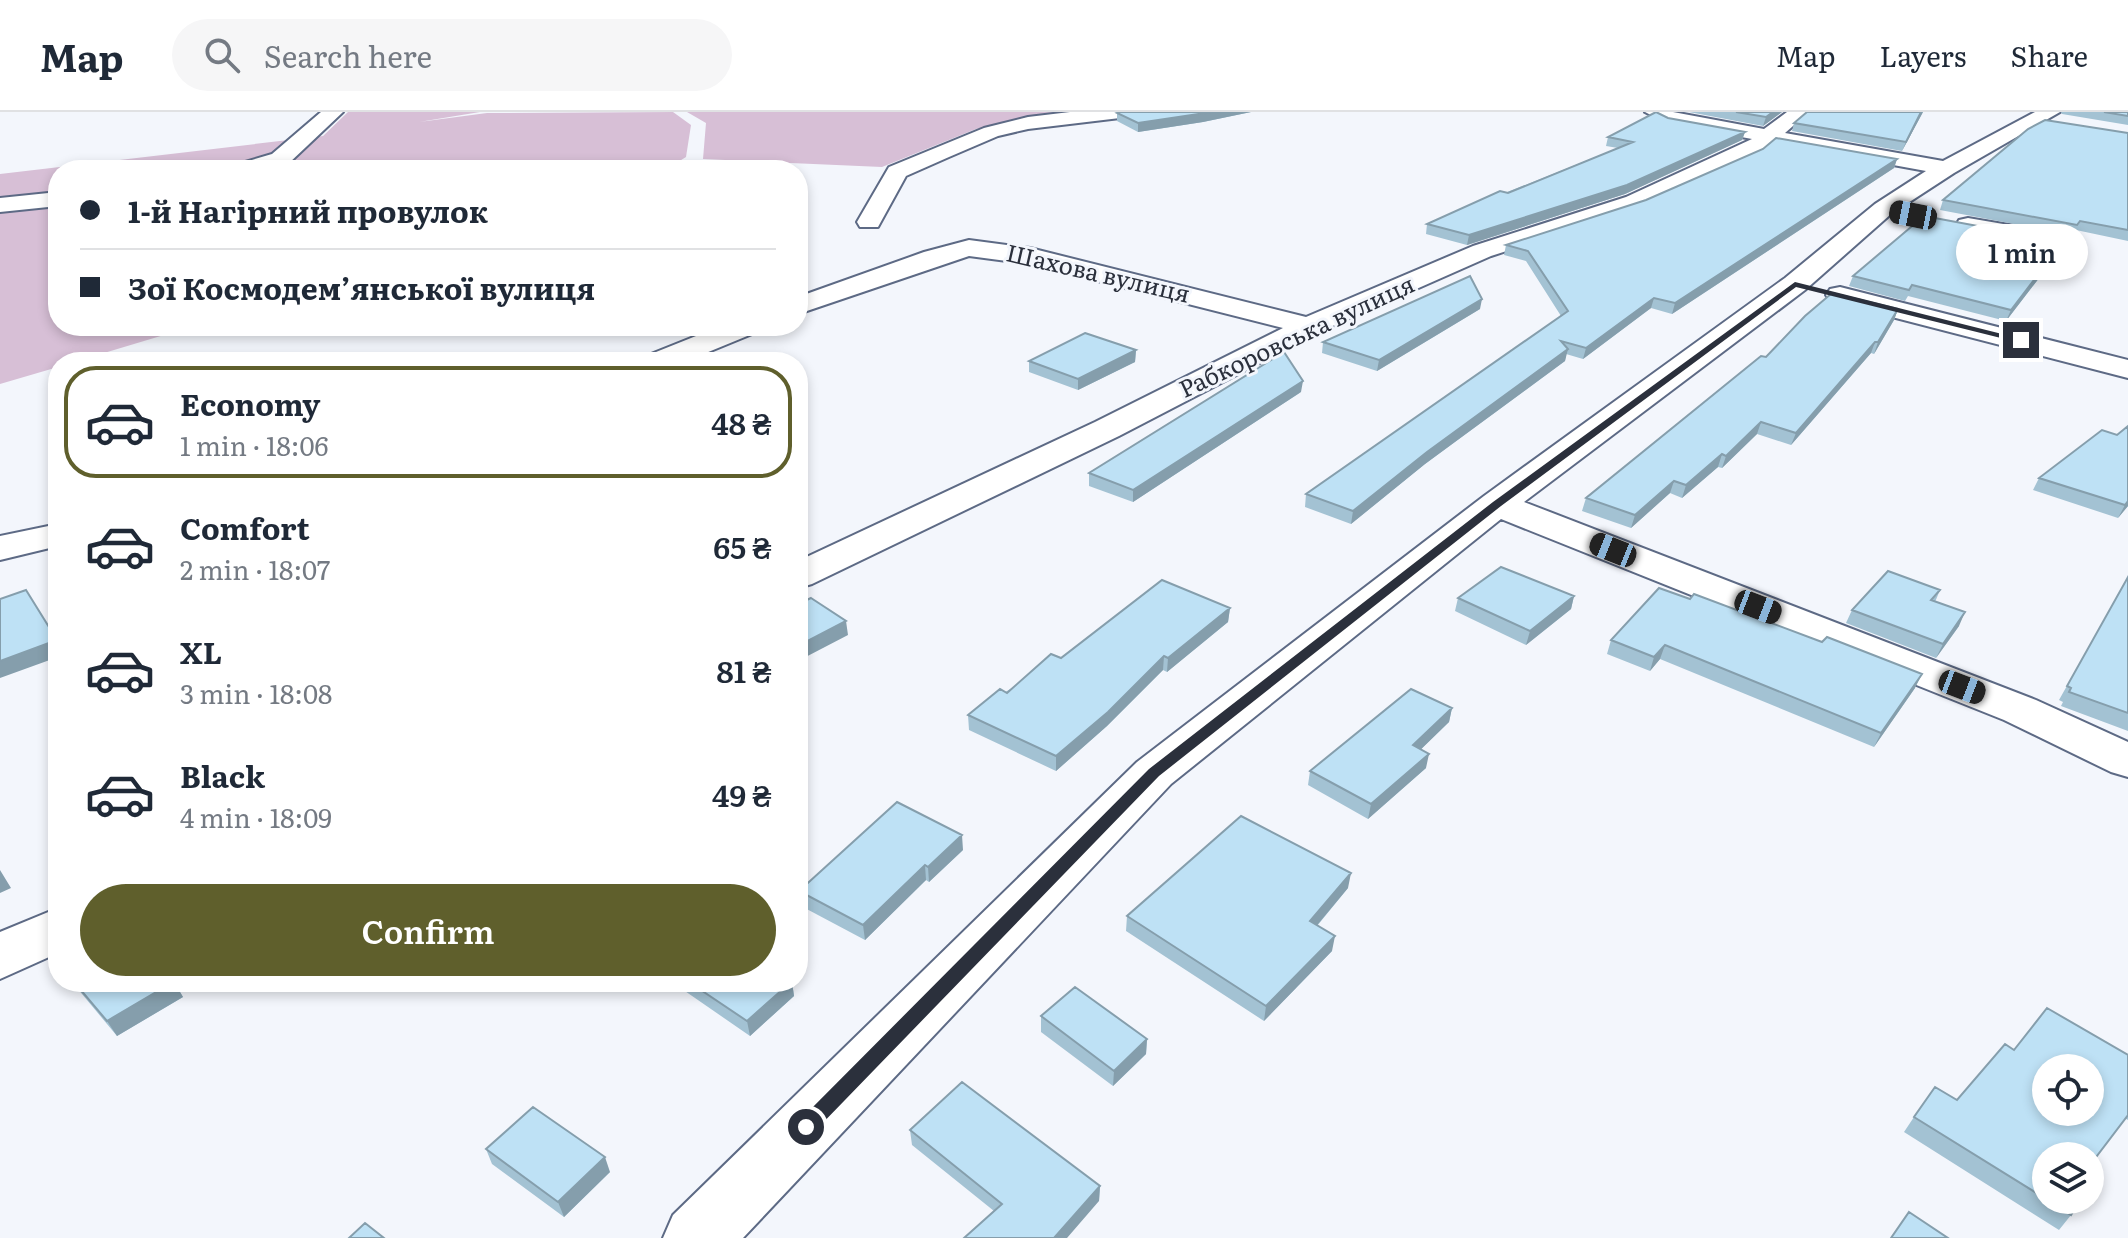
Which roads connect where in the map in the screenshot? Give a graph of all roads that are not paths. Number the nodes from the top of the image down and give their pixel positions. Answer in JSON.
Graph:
{"nodes":[{"id":1,"x":333,"y":112,"type":"edge"},
{"id":2,"x":1120,"y":112,"type":"edge"},
{"id":3,"x":1655,"y":112,"type":"edge"},
{"id":4,"x":1799,"y":112,"type":"edge"},
{"id":5,"x":2052,"y":118,"type":"edge"},
{"id":6,"x":1768,"y":135,"type":"junction"},
{"id":7,"x":277,"y":160,"type":"edge"},
{"id":8,"x":1946,"y":168,"type":"junction"},
{"id":9,"x":48,"y":200,"type":"edge"},
{"id":10,"x":0,"y":205,"type":"edge"},
{"id":11,"x":1942,"y":220,"type":"edge"},
{"id":12,"x":869,"y":222,"type":"dead end"},
{"id":13,"x":2062,"y":242,"type":"edge"},
{"id":14,"x":1795,"y":284,"type":"junction"},
{"id":15,"x":808,"y":302,"type":"edge"},
{"id":16,"x":1309,"y":326,"type":"junction"},
{"id":17,"x":722,"y":336,"type":"edge"},
{"id":18,"x":682,"y":352,"type":"edge"},
{"id":19,"x":2128,"y":369,"type":"edge"},
{"id":20,"x":1497,"y":504,"type":"junction"},
{"id":21,"x":48,"y":537,"type":"edge"},
{"id":22,"x":0,"y":548,"type":"edge"},
{"id":23,"x":808,"y":571,"type":"edge"},
{"id":24,"x":2128,"y":761,"type":"edge"},
{"id":25,"x":48,"y":934,"type":"edge"},
{"id":26,"x":0,"y":957,"type":"edge"},
{"id":27,"x":697,"y":1238,"type":"edge"}],
"edges":[{"from":1,"to":7,"type":"street"},
{"from":2,"to":12,"type":"street"},
{"from":3,"to":6,"type":"street"},
{"from":4,"to":6,"type":"street","name":"Рабкоровська вулиця"},
{"from":5,"to":8,"type":"street"},
{"from":6,"to":8,"type":"street"},
{"from":6,"to":16,"type":"street","name":"Рабкоровська вулиця"},
{"from":8,"to":14,"type":"street"},
{"from":9,"to":10,"type":"street"},
{"from":11,"to":13,"type":"street"},
{"from":14,"to":19,"type":"street"},
{"from":14,"to":20,"type":"street"},
{"from":15,"to":16,"type":"street","name":"Шахова вулиця"},
{"from":16,"to":23,"type":"street","name":"Рабкоровська вулиця"},
{"from":17,"to":18,"type":"street"},
{"from":20,"to":24,"type":"street"},
{"from":20,"to":27,"type":"street"},
{"from":21,"to":22,"type":"street"},
{"from":25,"to":26,"type":"street"}]}
